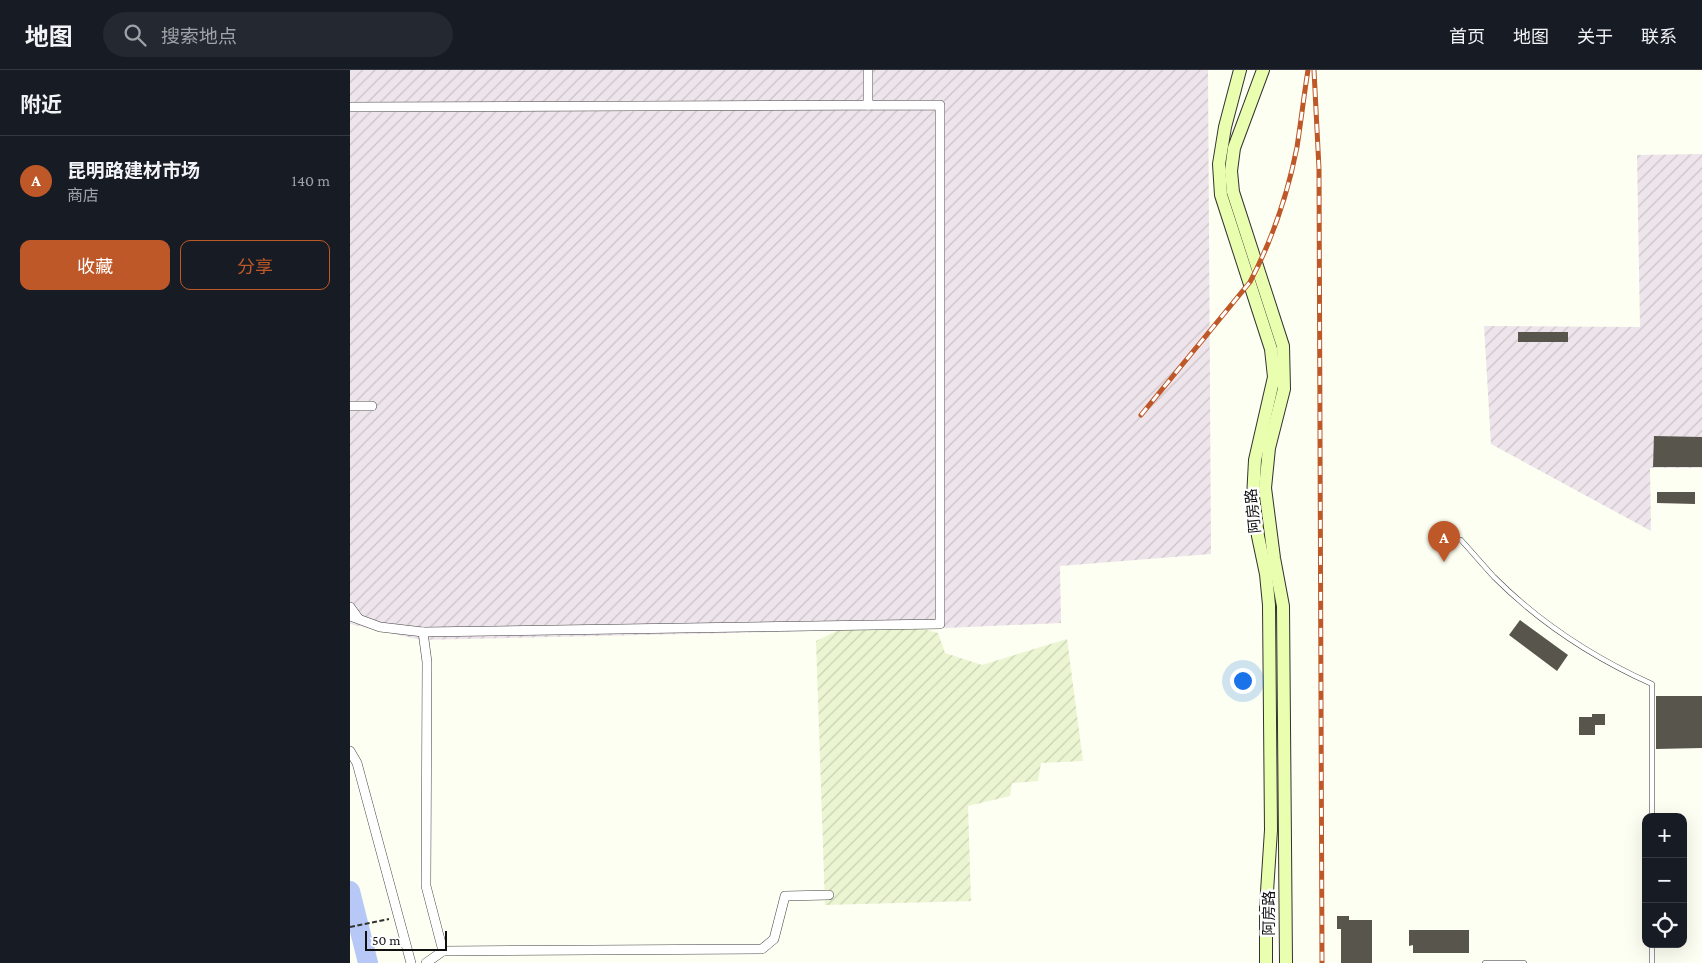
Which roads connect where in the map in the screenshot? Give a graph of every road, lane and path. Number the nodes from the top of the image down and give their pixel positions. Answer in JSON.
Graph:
{"nodes":[{"id":1,"x":868,"y":70,"type":"edge"},
{"id":2,"x":1240,"y":70,"type":"edge"},
{"id":3,"x":1263,"y":70,"type":"edge"},
{"id":4,"x":868,"y":105,"type":"junction"},
{"id":5,"x":350,"y":107,"type":"edge"},
{"id":6,"x":350,"y":406,"type":"edge"},
{"id":7,"x":372,"y":406,"type":"dead end"},
{"id":8,"x":1461,"y":540,"type":"dead end"},
{"id":9,"x":350,"y":607,"type":"edge"},
{"id":10,"x":354,"y":617,"type":"edge"},
{"id":11,"x":423,"y":632,"type":"junction"},
{"id":12,"x":350,"y":751,"type":"edge"},
{"id":13,"x":1652,"y":813,"type":"edge"},
{"id":14,"x":829,"y":895,"type":"dead end"},
{"id":15,"x":399,"y":917,"type":"junction"},
{"id":16,"x":350,"y":927,"type":"edge"},
{"id":17,"x":1652,"y":948,"type":"edge"},
{"id":18,"x":443,"y":951,"type":"junction"},
{"id":19,"x":411,"y":963,"type":"edge"},
{"id":20,"x":426,"y":963,"type":"edge"},
{"id":21,"x":1266,"y":963,"type":"edge"},
{"id":22,"x":1286,"y":963,"type":"edge"},
{"id":23,"x":1484,"y":963,"type":"edge"},
{"id":24,"x":1524,"y":963,"type":"edge"},
{"id":25,"x":1652,"y":963,"type":"edge"}],
"edges":[{"from":1,"to":4,"type":"street"},
{"from":2,"to":21,"type":"main road","name":"阿房路"},
{"from":3,"to":22,"type":"main road","name":"阿房路"},
{"from":4,"to":5,"type":"street"},
{"from":4,"to":11,"type":"street"},
{"from":6,"to":7,"type":"street"},
{"from":8,"to":13,"type":"lane"},
{"from":9,"to":10,"type":"street"},
{"from":10,"to":11,"type":"street"},
{"from":11,"to":18,"type":"street"},
{"from":12,"to":15,"type":"street"},
{"from":14,"to":18,"type":"street"},
{"from":15,"to":16,"type":"path"},
{"from":15,"to":19,"type":"street"},
{"from":17,"to":25,"type":"lane"},
{"from":18,"to":20,"type":"street"},
{"from":23,"to":24,"type":"lane"}]}
